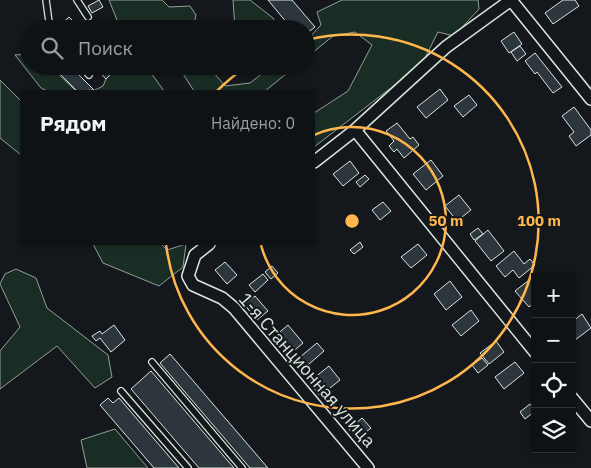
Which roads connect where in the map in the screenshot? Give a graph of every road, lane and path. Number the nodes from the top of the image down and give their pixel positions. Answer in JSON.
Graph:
{"nodes":[{"id":1,"x":46,"y":0,"type":"edge"},
{"id":2,"x":77,"y":0,"type":"edge"},
{"id":3,"x":511,"y":0,"type":"edge"},
{"id":4,"x":88,"y":17,"type":"dead end"},
{"id":5,"x":49,"y":20,"type":"edge"},
{"id":6,"x":591,"y":99,"type":"edge"},
{"id":7,"x":355,"y":130,"type":"junction"},
{"id":8,"x":315,"y":161,"type":"edge"},
{"id":9,"x":208,"y":245,"type":"edge"},
{"id":10,"x":531,"y":347,"type":"edge"},
{"id":11,"x":152,"y":362,"type":"dead end"},
{"id":12,"x":121,"y":391,"type":"dead end"},
{"id":13,"x":576,"y":403,"type":"edge"},
{"id":14,"x":591,"y":421,"type":"edge"},
{"id":15,"x":188,"y":468,"type":"edge"},
{"id":16,"x":242,"y":468,"type":"edge"},
{"id":17,"x":368,"y":468,"type":"edge"}],
"edges":[{"from":1,"to":5,"type":"lane"},
{"from":2,"to":4,"type":"lane"},
{"from":3,"to":6,"type":"street"},
{"from":3,"to":7,"type":"street"},
{"from":7,"to":8,"type":"street"},
{"from":7,"to":10,"type":"street"},
{"from":9,"to":17,"type":"street","name":"1-я Станционная улица"},
{"from":11,"to":16,"type":"lane"},
{"from":12,"to":15,"type":"lane"},
{"from":13,"to":14,"type":"street"}]}
